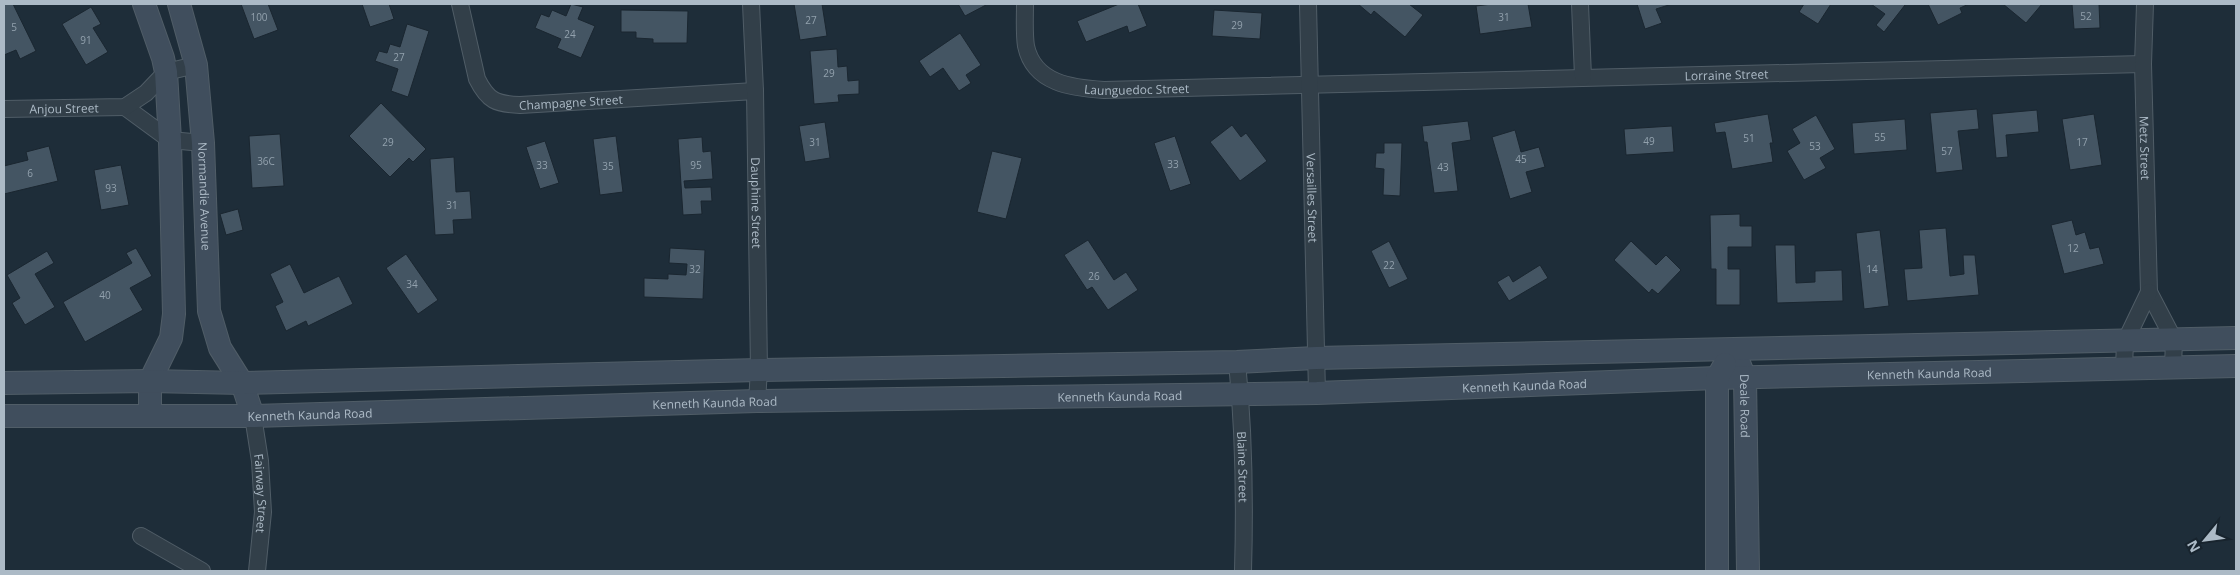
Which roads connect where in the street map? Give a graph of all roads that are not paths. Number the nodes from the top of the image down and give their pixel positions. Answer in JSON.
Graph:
{"nodes":[{"id":1,"x":144,"y":4,"type":"edge"},
{"id":2,"x":179,"y":4,"type":"edge"},
{"id":3,"x":460,"y":4,"type":"edge"},
{"id":4,"x":751,"y":4,"type":"edge"},
{"id":5,"x":1025,"y":4,"type":"edge"},
{"id":6,"x":1308,"y":4,"type":"edge"},
{"id":7,"x":1580,"y":4,"type":"edge"},
{"id":8,"x":2145,"y":4,"type":"edge"},
{"id":9,"x":2143,"y":64,"type":"junction"},
{"id":10,"x":196,"y":65,"type":"junction"},
{"id":11,"x":166,"y":72,"type":"junction"},
{"id":12,"x":1583,"y":77,"type":"junction"},
{"id":13,"x":1311,"y":85,"type":"junction"},
{"id":14,"x":755,"y":91,"type":"junction"},
{"id":15,"x":125,"y":107,"type":"junction"},
{"id":16,"x":4,"y":109,"type":"edge"},
{"id":17,"x":170,"y":140,"type":"junction"},
{"id":18,"x":203,"y":143,"type":"junction"},
{"id":19,"x":2149,"y":292,"type":"junction"},
{"id":20,"x":2236,"y":338,"type":"edge"},
{"id":21,"x":2174,"y":340,"type":"junction"},
{"id":22,"x":2126,"y":342,"type":"junction"},
{"id":23,"x":1734,"y":350,"type":"junction"},
{"id":24,"x":1316,"y":358,"type":"junction"},
{"id":25,"x":1237,"y":362,"type":"junction"},
{"id":26,"x":2236,"y":366,"type":"edge"},
{"id":27,"x":2173,"y":367,"type":"junction"},
{"id":28,"x":2124,"y":368,"type":"junction"},
{"id":29,"x":759,"y":370,"type":"junction"},
{"id":30,"x":1717,"y":378,"type":"junction"},
{"id":31,"x":1745,"y":378,"type":"junction"},
{"id":32,"x":150,"y":381,"type":"junction"},
{"id":33,"x":4,"y":383,"type":"edge"},
{"id":34,"x":242,"y":383,"type":"junction"},
{"id":35,"x":1317,"y":393,"type":"junction"},
{"id":36,"x":1240,"y":394,"type":"junction"},
{"id":37,"x":757,"y":401,"type":"junction"},
{"id":38,"x":150,"y":415,"type":"junction"},
{"id":39,"x":4,"y":416,"type":"edge"},
{"id":40,"x":253,"y":416,"type":"junction"},
{"id":41,"x":141,"y":536,"type":"dead end"},
{"id":42,"x":202,"y":571,"type":"edge"},
{"id":43,"x":257,"y":571,"type":"edge"},
{"id":44,"x":1243,"y":571,"type":"edge"},
{"id":45,"x":1716,"y":571,"type":"edge"},
{"id":46,"x":1748,"y":571,"type":"edge"}],
"edges":[{"from":1,"to":11,"type":"main road"},
{"from":2,"to":10,"type":"main road","name":"Normandie Avenue"},
{"from":3,"to":14,"type":"street","name":"Champagne Street"},
{"from":4,"to":14,"type":"street","name":"Dauphine Street"},
{"from":5,"to":13,"type":"street","name":"Launguedoc Street"},
{"from":6,"to":13,"type":"street","name":"Versailles Street"},
{"from":7,"to":12,"type":"street"},
{"from":8,"to":9,"type":"street","name":"Metz Street"},
{"from":9,"to":12,"type":"street","name":"Lorraine Street"},
{"from":9,"to":19,"type":"street","name":"Metz Street"},
{"from":10,"to":11,"type":"street"},
{"from":10,"to":18,"type":"main road","name":"Normandie Avenue"},
{"from":11,"to":15,"type":"street"},
{"from":11,"to":17,"type":"main road"},
{"from":12,"to":13,"type":"street","name":"Lorraine Street"},
{"from":13,"to":24,"type":"street","name":"Versailles Street"},
{"from":14,"to":29,"type":"street","name":"Dauphine Street"},
{"from":15,"to":16,"type":"street","name":"Anjou Street"},
{"from":15,"to":17,"type":"street"},
{"from":17,"to":18,"type":"street"},
{"from":17,"to":32,"type":"main road"},
{"from":18,"to":34,"type":"main road","name":"Normandie Avenue"},
{"from":19,"to":21,"type":"street","name":"Metz Street"},
{"from":19,"to":22,"type":"street","name":"Metz Street"},
{"from":20,"to":21,"type":"main road"},
{"from":21,"to":22,"type":"main road"},
{"from":21,"to":27,"type":"street","name":"Metz Street"},
{"from":22,"to":23,"type":"main road"},
{"from":22,"to":28,"type":"street","name":"Metz Street"},
{"from":23,"to":24,"type":"main road"},
{"from":23,"to":30,"type":"main road","name":"Deale Road"},
{"from":23,"to":31,"type":"main road","name":"Deale Road"},
{"from":24,"to":25,"type":"main road"},
{"from":24,"to":35,"type":"street","name":"Versailles Street"},
{"from":25,"to":29,"type":"main road"},
{"from":25,"to":36,"type":"street","name":"Blaine Street"},
{"from":26,"to":27,"type":"main road","name":"Kenneth Kaunda Road"},
{"from":27,"to":28,"type":"main road","name":"Kenneth Kaunda Road"},
{"from":28,"to":31,"type":"main road","name":"Kenneth Kaunda Road"},
{"from":29,"to":34,"type":"main road"},
{"from":29,"to":37,"type":"street","name":"Dauphine Street"},
{"from":30,"to":31,"type":"main road","name":"Kenneth Kaunda Road"},
{"from":30,"to":35,"type":"main road","name":"Kenneth Kaunda Road"},
{"from":30,"to":45,"type":"main road","name":"Deale Road"},
{"from":31,"to":46,"type":"main road","name":"Deale Road"},
{"from":32,"to":33,"type":"main road"},
{"from":32,"to":34,"type":"main road"},
{"from":32,"to":38,"type":"main road"},
{"from":34,"to":40,"type":"main road","name":"Normandie Avenue"},
{"from":35,"to":36,"type":"main road","name":"Kenneth Kaunda Road"},
{"from":36,"to":37,"type":"main road","name":"Kenneth Kaunda Road"},
{"from":36,"to":44,"type":"street","name":"Blaine Street"},
{"from":37,"to":40,"type":"main road","name":"Kenneth Kaunda Road"},
{"from":38,"to":39,"type":"main road","name":"Kenneth Kaunda Road"},
{"from":38,"to":40,"type":"main road","name":"Kenneth Kaunda Road"},
{"from":40,"to":43,"type":"street","name":"Fairway Street"},
{"from":41,"to":42,"type":"street"}]}
